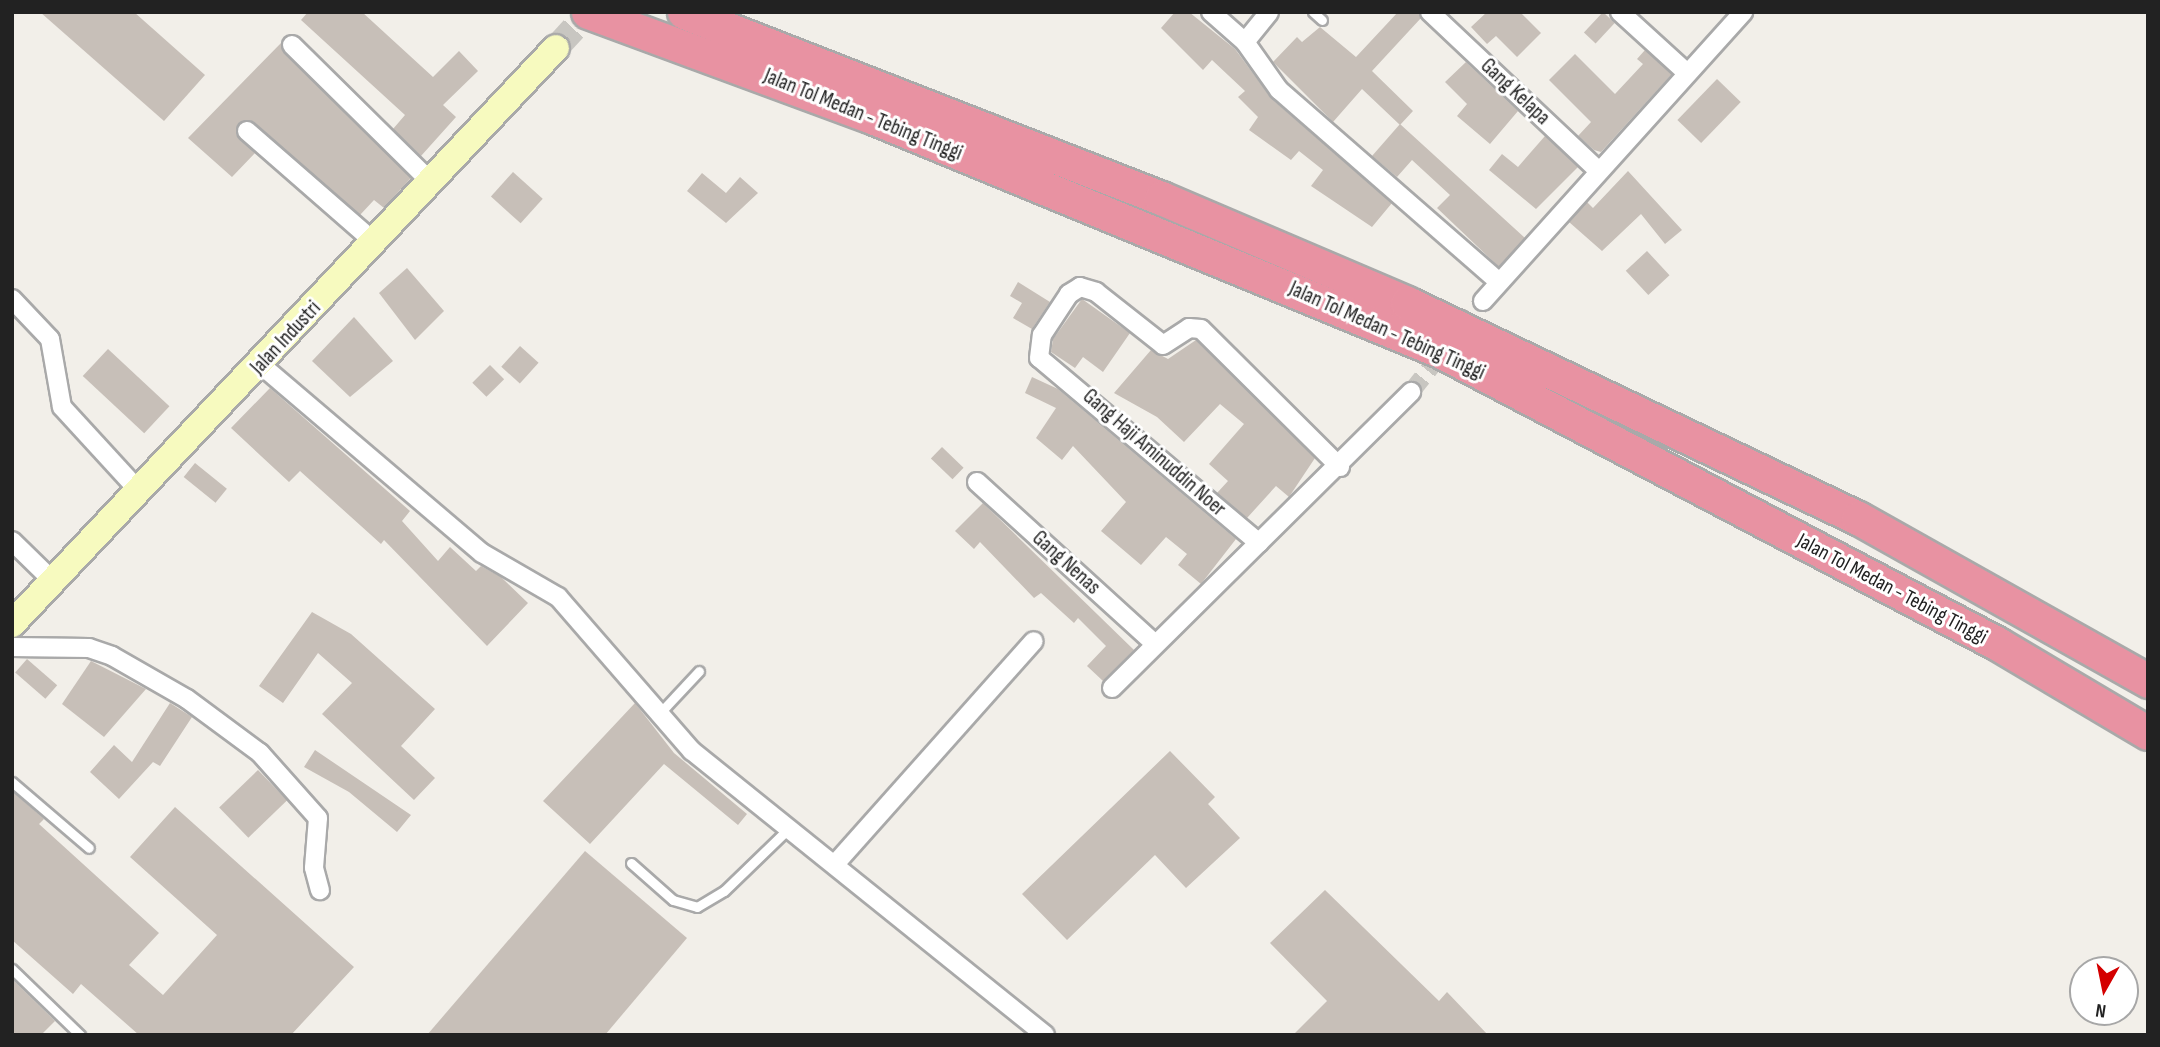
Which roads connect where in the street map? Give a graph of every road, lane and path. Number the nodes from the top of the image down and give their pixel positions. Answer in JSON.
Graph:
{"nodes":[{"id":1,"x":587,"y":12,"type":"edge"},
{"id":2,"x":684,"y":12,"type":"edge"},
{"id":3,"x":1211,"y":12,"type":"edge"},
{"id":4,"x":1269,"y":12,"type":"edge"},
{"id":5,"x":1313,"y":12,"type":"edge"},
{"id":6,"x":1430,"y":12,"type":"edge"},
{"id":7,"x":1620,"y":12,"type":"edge"},
{"id":8,"x":1743,"y":12,"type":"edge"},
{"id":9,"x":1322,"y":20,"type":"dead end"},
{"id":10,"x":1245,"y":42,"type":"junction"},
{"id":11,"x":292,"y":45,"type":"dead end"},
{"id":12,"x":556,"y":48,"type":"tunnel mouth"},
{"id":13,"x":1687,"y":74,"type":"junction"},
{"id":14,"x":247,"y":131,"type":"dead end"},
{"id":15,"x":1599,"y":171,"type":"junction"},
{"id":16,"x":430,"y":181,"type":"junction"},
{"id":17,"x":372,"y":240,"type":"junction"},
{"id":18,"x":1499,"y":282,"type":"junction"},
{"id":19,"x":12,"y":299,"type":"edge"},
{"id":20,"x":1483,"y":301,"type":"tunnel mouth"},
{"id":21,"x":261,"y":365,"type":"junction"},
{"id":22,"x":1411,"y":392,"type":"tunnel mouth"},
{"id":23,"x":1340,"y":467,"type":"junction"},
{"id":24,"x":977,"y":482,"type":"dead end"},
{"id":25,"x":138,"y":490,"type":"junction"},
{"id":26,"x":12,"y":541,"type":"edge"},
{"id":27,"x":1259,"y":543,"type":"junction"},
{"id":28,"x":54,"y":582,"type":"junction"},
{"id":29,"x":12,"y":624,"type":"edge"},
{"id":30,"x":1034,"y":641,"type":"dead end"},
{"id":31,"x":1155,"y":643,"type":"junction"},
{"id":32,"x":12,"y":647,"type":"edge"},
{"id":33,"x":699,"y":671,"type":"dead end"},
{"id":34,"x":2148,"y":681,"type":"edge"},
{"id":35,"x":1112,"y":688,"type":"dead end"},
{"id":36,"x":657,"y":716,"type":"junction"},
{"id":37,"x":2148,"y":733,"type":"edge"},
{"id":38,"x":12,"y":782,"type":"edge"},
{"id":39,"x":786,"y":831,"type":"junction"},
{"id":40,"x":89,"y":848,"type":"dead end"},
{"id":41,"x":631,"y":863,"type":"dead end"},
{"id":42,"x":836,"y":863,"type":"junction"},
{"id":43,"x":320,"y":890,"type":"dead end"},
{"id":44,"x":12,"y":969,"type":"edge"},
{"id":45,"x":80,"y":1035,"type":"edge"},
{"id":46,"x":1045,"y":1035,"type":"edge"}],
"edges":[{"from":1,"to":37,"type":"highway","name":"Jalan Tol Medan - Tebing Tinggi"},
{"from":2,"to":34,"type":"highway"},
{"from":3,"to":10,"type":"street"},
{"from":4,"to":10,"type":"street"},
{"from":5,"to":9,"type":"lane"},
{"from":6,"to":15,"type":"street","name":"Gang Kelapa"},
{"from":7,"to":13,"type":"street"},
{"from":8,"to":13,"type":"street"},
{"from":10,"to":18,"type":"street"},
{"from":11,"to":16,"type":"street"},
{"from":12,"to":16,"type":"street","name":"Jalan Industri"},
{"from":13,"to":15,"type":"street"},
{"from":14,"to":17,"type":"street"},
{"from":15,"to":18,"type":"street"},
{"from":16,"to":17,"type":"street","name":"Jalan Industri"},
{"from":17,"to":21,"type":"street","name":"Jalan Industri"},
{"from":18,"to":20,"type":"street"},
{"from":19,"to":25,"type":"street"},
{"from":21,"to":25,"type":"street","name":"Jalan Industri"},
{"from":21,"to":36,"type":"street"},
{"from":22,"to":23,"type":"street"},
{"from":23,"to":27,"type":"street"},
{"from":23,"to":27,"type":"street","name":"Gang Haji Aminuddin Noer"},
{"from":24,"to":31,"type":"street","name":"Gang Nenas"},
{"from":25,"to":28,"type":"street","name":"Jalan Industri"},
{"from":26,"to":28,"type":"street"},
{"from":27,"to":31,"type":"street"},
{"from":28,"to":29,"type":"street","name":"Jalan Industri"},
{"from":30,"to":42,"type":"street"},
{"from":31,"to":35,"type":"street"},
{"from":32,"to":43,"type":"street"},
{"from":33,"to":36,"type":"lane"},
{"from":36,"to":39,"type":"street"},
{"from":38,"to":40,"type":"lane"},
{"from":39,"to":41,"type":"lane"},
{"from":39,"to":42,"type":"street"},
{"from":42,"to":46,"type":"street"},
{"from":44,"to":45,"type":"lane"}]}
